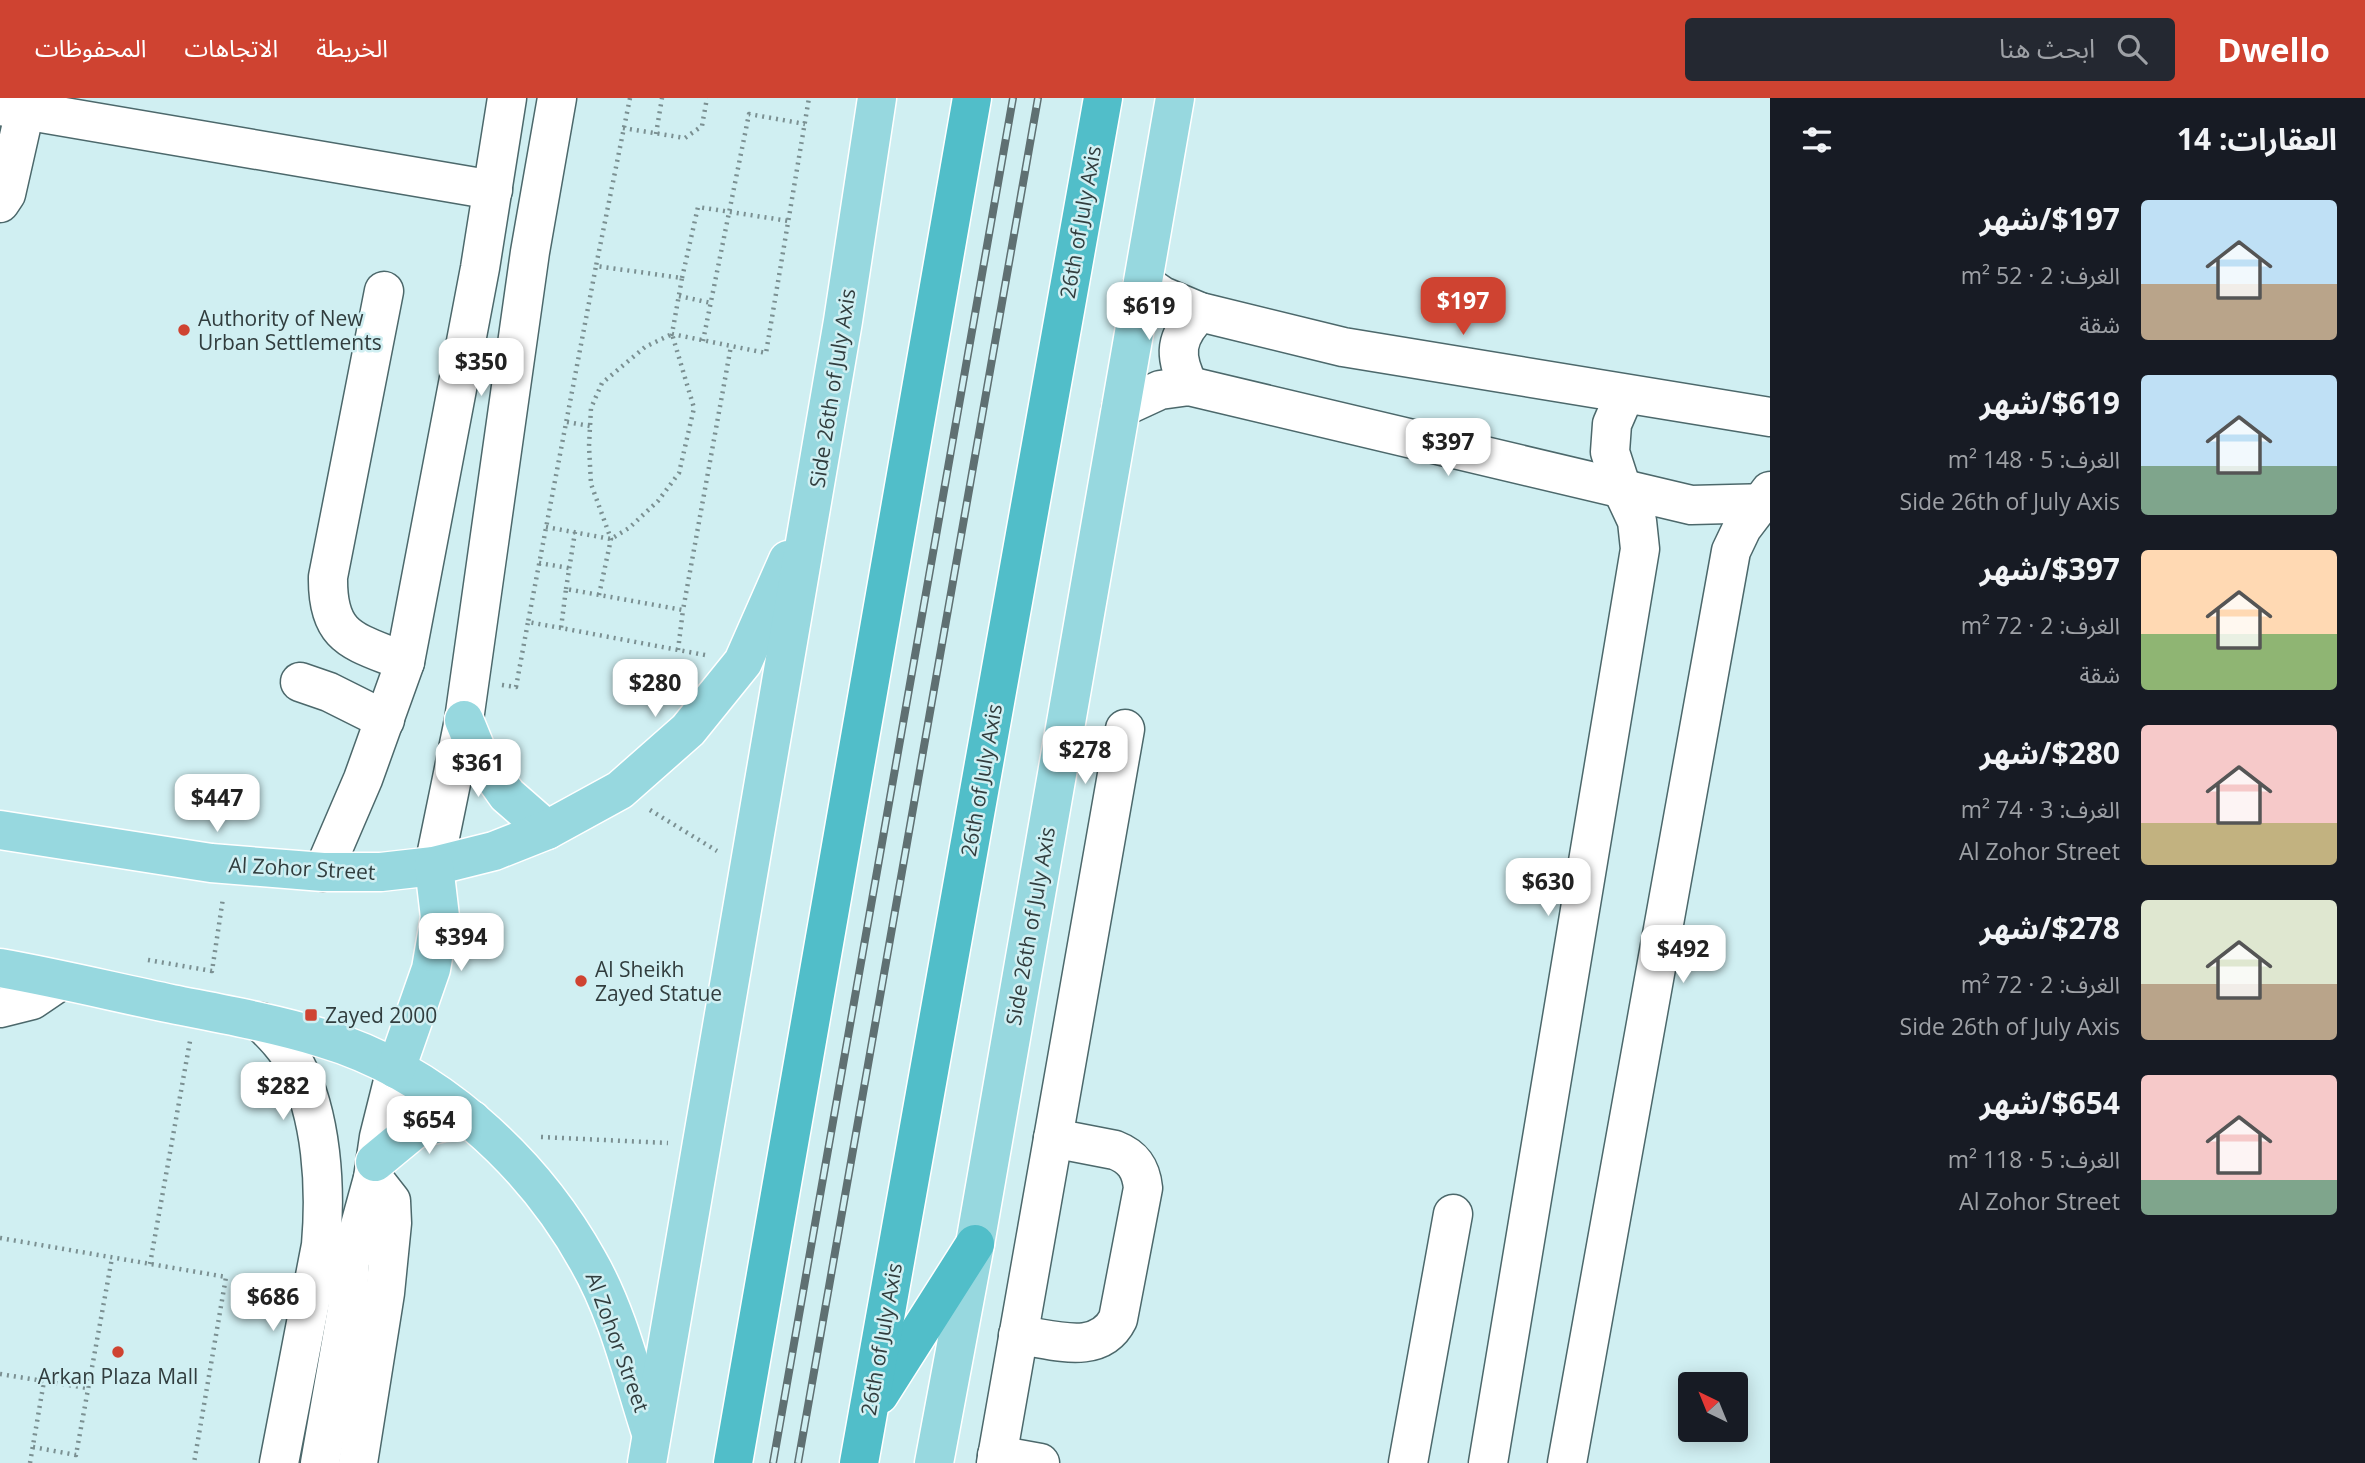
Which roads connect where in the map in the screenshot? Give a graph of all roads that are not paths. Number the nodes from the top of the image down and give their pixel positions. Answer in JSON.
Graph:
{"nodes":[{"id":1,"x":507,"y":98,"type":"edge"},
{"id":2,"x":557,"y":98,"type":"edge"},
{"id":3,"x":877,"y":98,"type":"edge"},
{"id":4,"x":972,"y":98,"type":"edge"},
{"id":5,"x":1102,"y":98,"type":"edge"},
{"id":6,"x":1175,"y":98,"type":"edge"},
{"id":7,"x":12,"y":108,"type":"edge"},
{"id":8,"x":493,"y":190,"type":"junction"},
{"id":9,"x":0,"y":203,"type":"edge"},
{"id":10,"x":1143,"y":283,"type":"junction"},
{"id":11,"x":384,"y":291,"type":"dead end"},
{"id":12,"x":1200,"y":312,"type":"junction"},
{"id":13,"x":461,"y":364,"type":"junction"},
{"id":14,"x":513,"y":374,"type":"junction"},
{"id":15,"x":1189,"y":386,"type":"junction"},
{"id":16,"x":1625,"y":394,"type":"junction"},
{"id":17,"x":1121,"y":408,"type":"junction"},
{"id":18,"x":1770,"y":417,"type":"edge"},
{"id":19,"x":1622,"y":489,"type":"junction"},
{"id":20,"x":1767,"y":499,"type":"edge"},
{"id":21,"x":812,"y":507,"type":"junction"},
{"id":22,"x":405,"y":662,"type":"junction"},
{"id":23,"x":300,"y":682,"type":"dead end"},
{"id":24,"x":385,"y":720,"type":"junction"},
{"id":25,"x":464,"y":720,"type":"junction"},
{"id":26,"x":1125,"y":729,"type":"dead end"},
{"id":27,"x":0,"y":830,"type":"edge"},
{"id":28,"x":547,"y":830,"type":"junction"},
{"id":29,"x":434,"y":866,"type":"junction"},
{"id":30,"x":323,"y":872,"type":"junction"},
{"id":31,"x":0,"y":968,"type":"edge"},
{"id":32,"x":31,"y":996,"type":"edge"},
{"id":33,"x":261,"y":1022,"type":"junction"},
{"id":34,"x":0,"y":1023,"type":"edge"},
{"id":35,"x":396,"y":1069,"type":"junction"},
{"id":36,"x":480,"y":1127,"type":"junction"},
{"id":37,"x":1053,"y":1138,"type":"junction"},
{"id":38,"x":374,"y":1170,"type":"junction"},
{"id":39,"x":1452,"y":1214,"type":"dead end"},
{"id":40,"x":975,"y":1244,"type":"junction"},
{"id":41,"x":1018,"y":1335,"type":"junction"},
{"id":42,"x":869,"y":1412,"type":"junction"},
{"id":43,"x":650,"y":1450,"type":"edge"},
{"id":44,"x":996,"y":1459,"type":"edge"},
{"id":45,"x":279,"y":1463,"type":"edge"},
{"id":46,"x":320,"y":1463,"type":"edge"},
{"id":47,"x":358,"y":1463,"type":"edge"},
{"id":48,"x":733,"y":1463,"type":"edge"},
{"id":49,"x":859,"y":1463,"type":"edge"},
{"id":50,"x":934,"y":1463,"type":"edge"},
{"id":51,"x":1040,"y":1463,"type":"edge"},
{"id":52,"x":1408,"y":1463,"type":"edge"},
{"id":53,"x":1488,"y":1463,"type":"edge"},
{"id":54,"x":1567,"y":1463,"type":"edge"}],
"edges":[{"from":1,"to":8,"type":"street"},
{"from":2,"to":14,"type":"street"},
{"from":3,"to":21,"type":"main road","name":"Side 26th of July Axis"},
{"from":4,"to":48,"type":"highway"},
{"from":5,"to":42,"type":"highway","name":"26th of July Axis"},
{"from":6,"to":10,"type":"main road","name":"Side 26th of July Axis"},
{"from":7,"to":8,"type":"street"},
{"from":7,"to":9,"type":"street"},
{"from":8,"to":13,"type":"street"},
{"from":10,"to":12,"type":"street"},
{"from":10,"to":17,"type":"main road","name":"Side 26th of July Axis"},
{"from":11,"to":22,"type":"street"},
{"from":12,"to":15,"type":"street"},
{"from":12,"to":16,"type":"street"},
{"from":13,"to":14,"type":"street"},
{"from":13,"to":22,"type":"street"},
{"from":14,"to":25,"type":"street"},
{"from":15,"to":17,"type":"street"},
{"from":15,"to":19,"type":"street"},
{"from":16,"to":18,"type":"street"},
{"from":16,"to":19,"type":"street"},
{"from":17,"to":40,"type":"main road","name":"Side 26th of July Axis"},
{"from":19,"to":20,"type":"street"},
{"from":19,"to":53,"type":"street"},
{"from":20,"to":54,"type":"street"},
{"from":21,"to":28,"type":"main road","name":"Al Zohor Street"},
{"from":21,"to":43,"type":"main road","name":"Side 26th of July Axis"},
{"from":22,"to":24,"type":"street"},
{"from":23,"to":24,"type":"street"},
{"from":24,"to":30,"type":"street"},
{"from":25,"to":28,"type":"main road"},
{"from":25,"to":29,"type":"street"},
{"from":26,"to":37,"type":"street"},
{"from":27,"to":30,"type":"main road","name":"Al Zohor Street"},
{"from":28,"to":29,"type":"main road","name":"Al Zohor Street"},
{"from":29,"to":30,"type":"main road","name":"Al Zohor Street"},
{"from":29,"to":35,"type":"main road"},
{"from":31,"to":32,"type":"main road","name":"Al Zohor Street"},
{"from":32,"to":33,"type":"main road","name":"Al Zohor Street"},
{"from":32,"to":34,"type":"street"},
{"from":33,"to":35,"type":"main road","name":"Al Zohor Street"},
{"from":33,"to":45,"type":"street"},
{"from":35,"to":36,"type":"main road","name":"Al Zohor Street"},
{"from":35,"to":38,"type":"street"},
{"from":36,"to":38,"type":"main road"},
{"from":36,"to":43,"type":"main road","name":"Al Zohor Street"},
{"from":37,"to":41,"type":"street"},
{"from":37,"to":41,"type":"street"},
{"from":38,"to":46,"type":"street"},
{"from":38,"to":47,"type":"street"},
{"from":39,"to":52,"type":"street"},
{"from":40,"to":42,"type":"highway"},
{"from":40,"to":50,"type":"main road","name":"Side 26th of July Axis"},
{"from":41,"to":44,"type":"street"},
{"from":42,"to":49,"type":"highway","name":"26th of July Axis"},
{"from":44,"to":51,"type":"street"}]}
